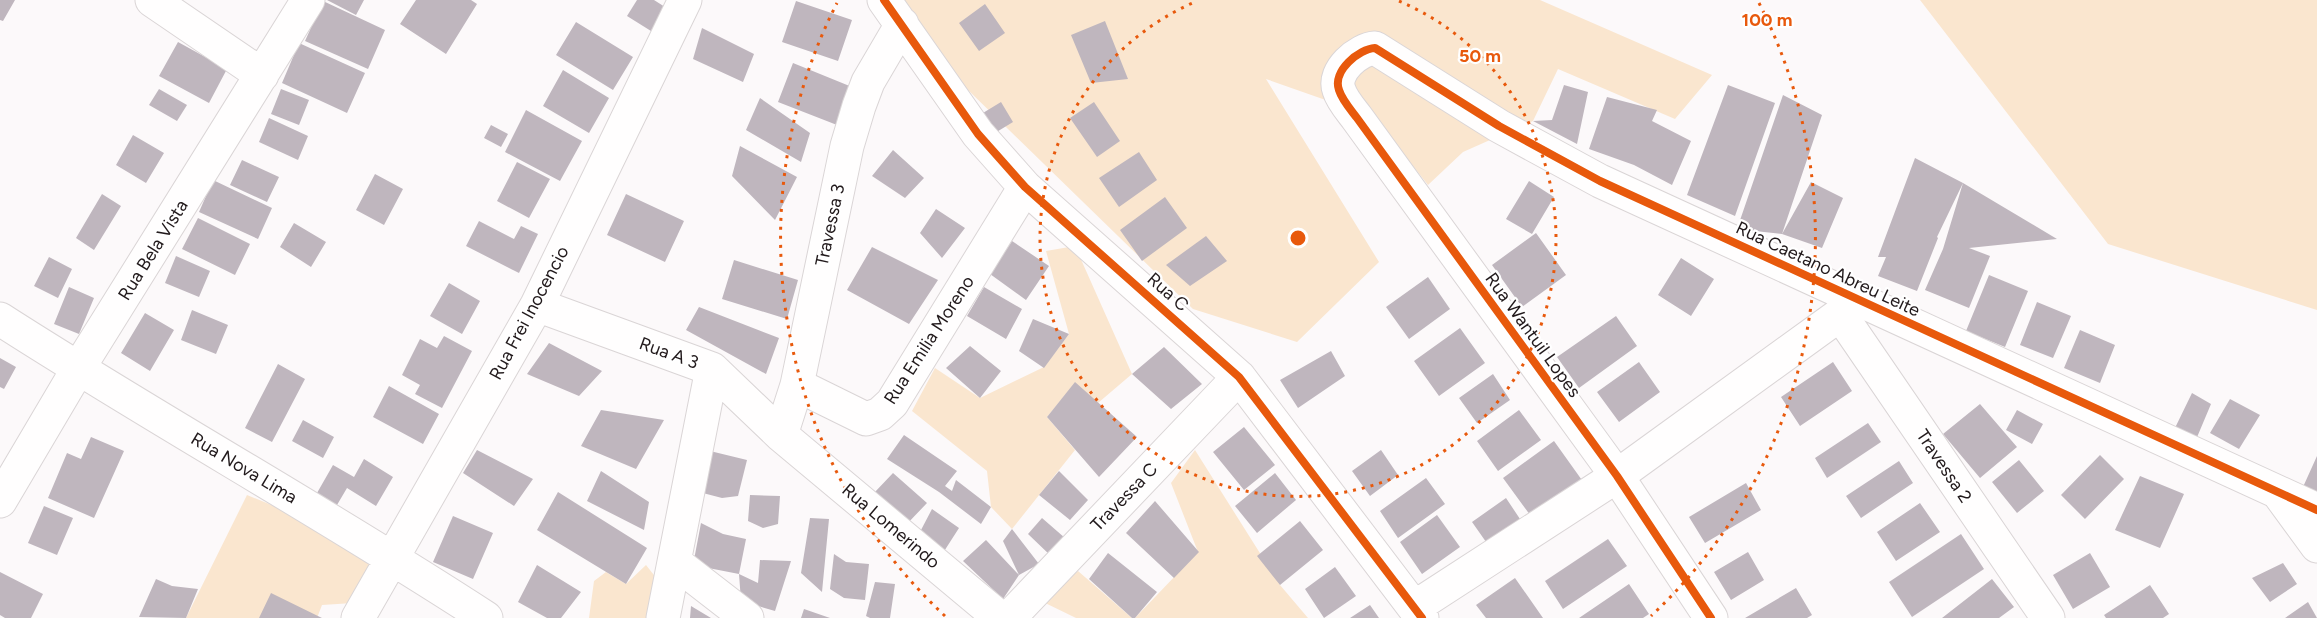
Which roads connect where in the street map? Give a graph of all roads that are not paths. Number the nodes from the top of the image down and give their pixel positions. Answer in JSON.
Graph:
{"nodes":[{"id":1,"x":152,"y":0,"type":"edge"},
{"id":2,"x":308,"y":0,"type":"edge"},
{"id":3,"x":685,"y":0,"type":"edge"},
{"id":4,"x":893,"y":12,"type":"edge"},
{"id":5,"x":1343,"y":69,"type":"joint"},
{"id":6,"x":262,"y":75,"type":"junction"},
{"id":7,"x":1025,"y":187,"type":"junction"},
{"id":8,"x":537,"y":304,"type":"junction"},
{"id":9,"x":1850,"y":307,"type":"junction"},
{"id":10,"x":0,"y":319,"type":"edge"},
{"id":11,"x":78,"y":369,"type":"junction"},
{"id":12,"x":712,"y":369,"type":"junction"},
{"id":13,"x":1239,"y":377,"type":"junction"},
{"id":14,"x":796,"y":385,"type":"junction"},
{"id":15,"x":781,"y":435,"type":"junction"},
{"id":16,"x":1617,"y":476,"type":"junction"},
{"id":17,"x":2278,"y":492,"type":"junction"},
{"id":18,"x":0,"y":501,"type":"edge"},
{"id":19,"x":2317,"y":510,"type":"edge"},
{"id":20,"x":2317,"y":546,"type":"edge"},
{"id":21,"x":392,"y":557,"type":"junction"},
{"id":22,"x":676,"y":563,"type":"junction"},
{"id":23,"x":1419,"y":613,"type":"edge"},
{"id":24,"x":358,"y":618,"type":"edge"},
{"id":25,"x":486,"y":618,"type":"edge"},
{"id":26,"x":663,"y":618,"type":"edge"},
{"id":27,"x":747,"y":618,"type":"edge"},
{"id":28,"x":1000,"y":618,"type":"edge"},
{"id":29,"x":1009,"y":618,"type":"edge"},
{"id":30,"x":1711,"y":618,"type":"edge"},
{"id":31,"x":2048,"y":618,"type":"edge"}],
"edges":[{"from":1,"to":6,"type":"street"},
{"from":2,"to":6,"type":"street","name":"Rua Bela Vista"},
{"from":3,"to":8,"type":"street","name":"Rua Frei Inocencio"},
{"from":4,"to":7,"type":"street","name":"Rua C"},
{"from":4,"to":14,"type":"street","name":"Travessa 3"},
{"from":5,"to":9,"type":"street","name":"Rua Caetano Abreu Leite"},
{"from":5,"to":16,"type":"street","name":"Rua Wantuil Lopes"},
{"from":6,"to":11,"type":"street","name":"Rua Bela Vista"},
{"from":7,"to":13,"type":"street","name":"Rua C"},
{"from":7,"to":14,"type":"street","name":"Rua Emilia Moreno"},
{"from":8,"to":12,"type":"street","name":"Rua A 3"},
{"from":8,"to":21,"type":"street","name":"Rua Frei Inocencio"},
{"from":9,"to":16,"type":"street"},
{"from":9,"to":17,"type":"street","name":"Rua Caetano Abreu Leite"},
{"from":9,"to":31,"type":"street","name":"Travessa 2"},
{"from":10,"to":11,"type":"street","name":"Rua Nova Lima"},
{"from":11,"to":18,"type":"street","name":"Rua Bela Vista"},
{"from":11,"to":21,"type":"street","name":"Rua Nova Lima"},
{"from":12,"to":15,"type":"street","name":"Rua A 3"},
{"from":12,"to":22,"type":"street"},
{"from":13,"to":23,"type":"street","name":"Rua C"},
{"from":13,"to":29,"type":"street","name":"Travessa C"},
{"from":14,"to":15,"type":"street","name":"Travessa 3"},
{"from":15,"to":28,"type":"street","name":"Rua Lomerindo"},
{"from":16,"to":23,"type":"street"},
{"from":16,"to":30,"type":"street","name":"Rua Wantuil Lopes"},
{"from":17,"to":19,"type":"street","name":"Rua Caetano Abreu Leite"},
{"from":17,"to":20,"type":"street"},
{"from":21,"to":24,"type":"street","name":"Rua Frei Inocencio"},
{"from":21,"to":25,"type":"street","name":"Rua Nova Lima"},
{"from":22,"to":26,"type":"street"},
{"from":22,"to":27,"type":"street"}]}
